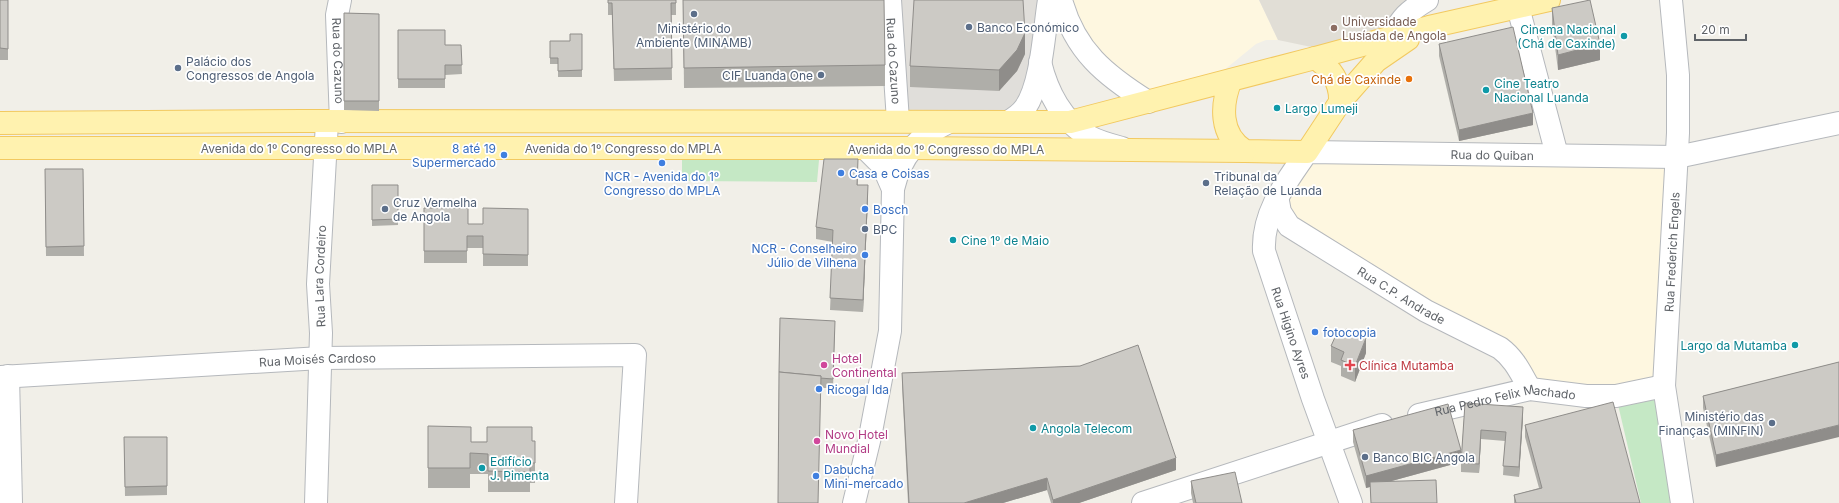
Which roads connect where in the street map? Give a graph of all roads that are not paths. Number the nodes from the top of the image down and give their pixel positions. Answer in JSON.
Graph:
{"nodes":[{"id":1,"x":340,"y":0,"type":"edge"},
{"id":2,"x":890,"y":0,"type":"edge"},
{"id":3,"x":1048,"y":0,"type":"edge"},
{"id":4,"x":1061,"y":0,"type":"edge"},
{"id":5,"x":1427,"y":0,"type":"edge"},
{"id":6,"x":1549,"y":0,"type":"edge"},
{"id":7,"x":1671,"y":0,"type":"edge"},
{"id":8,"x":1518,"y":7,"type":"junction"},
{"id":9,"x":1429,"y":27,"type":"junction"},
{"id":10,"x":1391,"y":37,"type":"junction"},
{"id":11,"x":1315,"y":58,"type":"junction"},
{"id":12,"x":1040,"y":62,"type":"junction"},
{"id":13,"x":1231,"y":80,"type":"junction"},
{"id":14,"x":1148,"y":102,"type":"junction"},
{"id":15,"x":1340,"y":102,"type":"junction"},
{"id":16,"x":898,"y":121,"type":"junction"},
{"id":17,"x":334,"y":122,"type":"junction"},
{"id":18,"x":949,"y":122,"type":"junction"},
{"id":19,"x":1008,"y":122,"type":"junction"},
{"id":20,"x":1070,"y":122,"type":"junction"},
{"id":21,"x":0,"y":123,"type":"edge"},
{"id":22,"x":1839,"y":123,"type":"edge"},
{"id":23,"x":0,"y":148,"type":"edge"},
{"id":24,"x":327,"y":148,"type":"junction"},
{"id":25,"x":865,"y":148,"type":"junction"},
{"id":26,"x":912,"y":148,"type":"junction"},
{"id":27,"x":1124,"y":149,"type":"junction"},
{"id":28,"x":1245,"y":151,"type":"junction"},
{"id":29,"x":1557,"y":155,"type":"junction"},
{"id":30,"x":1677,"y":157,"type":"junction"},
{"id":31,"x":1302,"y":159,"type":"junction"},
{"id":32,"x":893,"y":189,"type":"junction"},
{"id":33,"x":1277,"y":196,"type":"junction"},
{"id":34,"x":320,"y":358,"type":"junction"},
{"id":35,"x":4,"y":376,"type":"edge"},
{"id":36,"x":1664,"y":386,"type":"junction"},
{"id":37,"x":1530,"y":389,"type":"junction"},
{"id":38,"x":1328,"y":442,"type":"junction"},
{"id":39,"x":11,"y":503,"type":"edge"},
{"id":40,"x":316,"y":503,"type":"edge"},
{"id":41,"x":626,"y":503,"type":"edge"},
{"id":42,"x":854,"y":503,"type":"edge"},
{"id":43,"x":1144,"y":503,"type":"edge"},
{"id":44,"x":1351,"y":503,"type":"edge"},
{"id":45,"x":1682,"y":503,"type":"edge"}],
"edges":[{"from":1,"to":17,"type":"street","name":"Rua do Cazuno"},
{"from":2,"to":16,"type":"street","name":"Rua do Cazuno"},
{"from":3,"to":12,"type":"street"},
{"from":4,"to":14,"type":"street"},
{"from":5,"to":10,"type":"street"},
{"from":6,"to":8,"type":"main road"},
{"from":7,"to":30,"type":"street","name":"Rua Frederich Engels"},
{"from":8,"to":9,"type":"main road"},
{"from":8,"to":29,"type":"street"},
{"from":9,"to":10,"type":"main road"},
{"from":9,"to":15,"type":"main road"},
{"from":10,"to":11,"type":"main road"},
{"from":11,"to":13,"type":"main road"},
{"from":11,"to":15,"type":"main road"},
{"from":12,"to":19,"type":"street"},
{"from":12,"to":20,"type":"street"},
{"from":13,"to":14,"type":"main road"},
{"from":13,"to":28,"type":"main road"},
{"from":14,"to":20,"type":"main road"},
{"from":15,"to":31,"type":"main road"},
{"from":16,"to":17,"type":"main road"},
{"from":16,"to":18,"type":"main road"},
{"from":17,"to":21,"type":"main road"},
{"from":17,"to":24,"type":"street","name":"Rua Lara Cordeiro"},
{"from":18,"to":19,"type":"main road"},
{"from":18,"to":26,"type":"street"},
{"from":19,"to":20,"type":"main road"},
{"from":20,"to":27,"type":"street"},
{"from":22,"to":30,"type":"street","name":"Rua do Quiban"},
{"from":23,"to":24,"type":"main road","name":"Avenida do 1º Congresso do MPLA"},
{"from":24,"to":25,"type":"main road","name":"Avenida do 1º Congresso do MPLA"},
{"from":24,"to":34,"type":"street","name":"Rua Lara Cordeiro"},
{"from":25,"to":26,"type":"main road","name":"Avenida do 1º Congresso do MPLA"},
{"from":25,"to":32,"type":"street"},
{"from":26,"to":27,"type":"main road","name":"Avenida do 1º Congresso do MPLA"},
{"from":26,"to":32,"type":"street"},
{"from":27,"to":28,"type":"main road","name":"Avenida do 1º Congresso do MPLA"},
{"from":28,"to":31,"type":"main road"},
{"from":29,"to":30,"type":"street","name":"Rua do Quiban"},
{"from":29,"to":31,"type":"street","name":"Rua do Quiban"},
{"from":30,"to":36,"type":"street","name":"Rua Frederich Engels"},
{"from":31,"to":33,"type":"street","name":"Rua Higino Ayres"},
{"from":32,"to":42,"type":"street"},
{"from":33,"to":37,"type":"street","name":"Rua C.P. Andrade"},
{"from":33,"to":38,"type":"street","name":"Rua Higino Ayres"},
{"from":34,"to":35,"type":"street","name":"Rua Moisés Cardoso"},
{"from":34,"to":40,"type":"street","name":"Rua Lara Cordeiro"},
{"from":34,"to":41,"type":"street","name":"Rua Moisés Cardoso"},
{"from":35,"to":39,"type":"street"},
{"from":36,"to":37,"type":"street","name":"Rua Pedro Felix Machado"},
{"from":36,"to":45,"type":"street","name":"Rua Frederich Engels"},
{"from":37,"to":38,"type":"street","name":"Rua Pedro Felix Machado"},
{"from":38,"to":43,"type":"street","name":"Rua Pedro Felix Machado"},
{"from":38,"to":44,"type":"street","name":"Rua Higino Ayres"}]}
